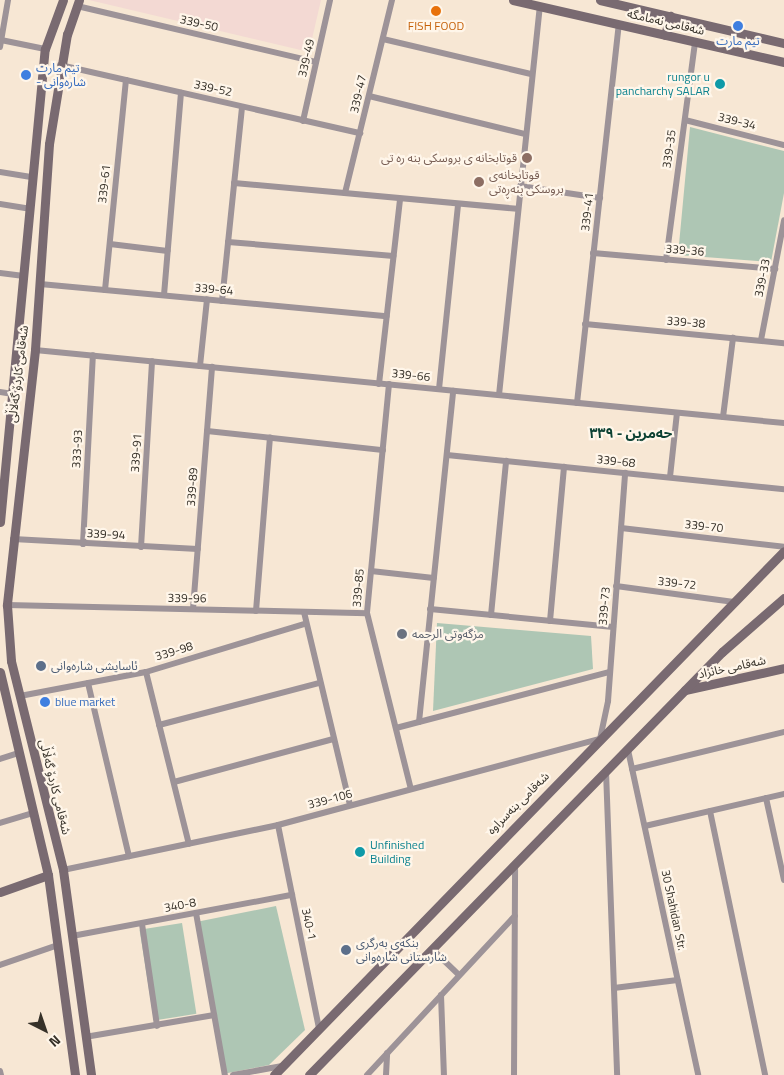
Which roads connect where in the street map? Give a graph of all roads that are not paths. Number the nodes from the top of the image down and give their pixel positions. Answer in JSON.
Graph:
{"nodes":[{"id":1,"x":8,"y":0,"type":"edge"},
{"id":2,"x":63,"y":0,"type":"edge"},
{"id":3,"x":330,"y":0,"type":"edge"},
{"id":4,"x":392,"y":0,"type":"edge"},
{"id":5,"x":513,"y":0,"type":"edge"},
{"id":6,"x":600,"y":0,"type":"edge"},
{"id":7,"x":620,"y":2,"type":"edge"},
{"id":8,"x":78,"y":3,"type":"edge"},
{"id":9,"x":540,"y":6,"type":"junction"},
{"id":10,"x":670,"y":16,"type":"junction"},
{"id":11,"x":619,"y":24,"type":"junction"},
{"id":12,"x":666,"y":35,"type":"junction"},
{"id":13,"x":383,"y":39,"type":"junction"},
{"id":14,"x":695,"y":42,"type":"junction"},
{"id":15,"x":784,"y":43,"type":"edge"},
{"id":16,"x":1,"y":44,"type":"edge"},
{"id":17,"x":45,"y":50,"type":"junction"},
{"id":18,"x":316,"y":62,"type":"junction"},
{"id":19,"x":784,"y":62,"type":"edge"},
{"id":20,"x":60,"y":65,"type":"junction"},
{"id":21,"x":531,"y":74,"type":"junction"},
{"id":22,"x":126,"y":80,"type":"junction"},
{"id":23,"x":181,"y":93,"type":"junction"},
{"id":24,"x":369,"y":96,"type":"junction"},
{"id":25,"x":242,"y":107,"type":"junction"},
{"id":26,"x":684,"y":120,"type":"junction"},
{"id":27,"x":303,"y":121,"type":"junction"},
{"id":28,"x":360,"y":133,"type":"junction"},
{"id":29,"x":525,"y":134,"type":"junction"},
{"id":30,"x":784,"y":145,"type":"edge"},
{"id":31,"x":0,"y":172,"type":"edge"},
{"id":32,"x":33,"y":177,"type":"junction"},
{"id":33,"x":234,"y":183,"type":"junction"},
{"id":34,"x":520,"y":186,"type":"junction"},
{"id":35,"x":345,"y":194,"type":"junction"},
{"id":36,"x":400,"y":198,"type":"junction"},
{"id":37,"x":600,"y":198,"type":"junction"},
{"id":38,"x":0,"y":204,"type":"edge"},
{"id":39,"x":458,"y":204,"type":"junction"},
{"id":40,"x":30,"y":209,"type":"junction"},
{"id":41,"x":517,"y":209,"type":"junction"},
{"id":42,"x":784,"y":220,"type":"edge"},
{"id":43,"x":228,"y":242,"type":"junction"},
{"id":44,"x":110,"y":244,"type":"junction"},
{"id":45,"x":168,"y":251,"type":"junction"},
{"id":46,"x":594,"y":253,"type":"junction"},
{"id":47,"x":393,"y":256,"type":"junction"},
{"id":48,"x":666,"y":260,"type":"junction"},
{"id":49,"x":775,"y":269,"type":"junction"},
{"id":50,"x":0,"y":273,"type":"edge"},
{"id":51,"x":24,"y":276,"type":"junction"},
{"id":52,"x":40,"y":284,"type":"junction"},
{"id":53,"x":105,"y":290,"type":"junction"},
{"id":54,"x":164,"y":295,"type":"junction"},
{"id":55,"x":207,"y":299,"type":"junction"},
{"id":56,"x":222,"y":301,"type":"junction"},
{"id":57,"x":387,"y":316,"type":"junction"},
{"id":58,"x":585,"y":324,"type":"junction"},
{"id":59,"x":733,"y":338,"type":"junction"},
{"id":60,"x":761,"y":340,"type":"junction"},
{"id":61,"x":784,"y":343,"type":"edge"},
{"id":62,"x":35,"y":350,"type":"junction"},
{"id":63,"x":93,"y":356,"type":"junction"},
{"id":64,"x":152,"y":361,"type":"junction"},
{"id":65,"x":200,"y":366,"type":"junction"},
{"id":66,"x":212,"y":367,"type":"junction"},
{"id":67,"x":379,"y":384,"type":"junction"},
{"id":68,"x":390,"y":384,"type":"junction"},
{"id":69,"x":439,"y":389,"type":"junction"},
{"id":70,"x":453,"y":391,"type":"junction"},
{"id":71,"x":0,"y":392,"type":"edge"},
{"id":72,"x":13,"y":394,"type":"junction"},
{"id":73,"x":499,"y":395,"type":"junction"},
{"id":74,"x":577,"y":403,"type":"junction"},
{"id":75,"x":677,"y":413,"type":"junction"},
{"id":76,"x":723,"y":417,"type":"junction"},
{"id":77,"x":784,"y":423,"type":"edge"},
{"id":78,"x":207,"y":431,"type":"junction"},
{"id":79,"x":9,"y":436,"type":"junction"},
{"id":80,"x":23,"y":438,"type":"junction"},
{"id":81,"x":270,"y":438,"type":"junction"},
{"id":82,"x":383,"y":450,"type":"junction"},
{"id":83,"x":447,"y":455,"type":"junction"},
{"id":84,"x":506,"y":461,"type":"junction"},
{"id":85,"x":564,"y":467,"type":"junction"},
{"id":86,"x":625,"y":473,"type":"junction"},
{"id":87,"x":670,"y":477,"type":"junction"},
{"id":88,"x":784,"y":489,"type":"edge"},
{"id":89,"x":0,"y":518,"type":"edge"},
{"id":90,"x":0,"y":522,"type":"edge"},
{"id":91,"x":621,"y":528,"type":"junction"},
{"id":92,"x":13,"y":539,"type":"junction"},
{"id":93,"x":83,"y":544,"type":"junction"},
{"id":94,"x":141,"y":547,"type":"junction"},
{"id":95,"x":784,"y":547,"type":"edge"},
{"id":96,"x":198,"y":549,"type":"junction"},
{"id":97,"x":784,"y":551,"type":"edge"},
{"id":98,"x":371,"y":571,"type":"junction"},
{"id":99,"x":434,"y":578,"type":"junction"},
{"id":100,"x":616,"y":586,"type":"junction"},
{"id":101,"x":784,"y":598,"type":"edge"},
{"id":102,"x":734,"y":602,"type":"junction"},
{"id":103,"x":7,"y":605,"type":"junction"},
{"id":104,"x":193,"y":609,"type":"junction"},
{"id":105,"x":430,"y":609,"type":"junction"},
{"id":106,"x":256,"y":611,"type":"junction"},
{"id":107,"x":304,"y":612,"type":"junction"},
{"id":108,"x":367,"y":613,"type":"junction"},
{"id":109,"x":491,"y":615,"type":"junction"},
{"id":110,"x":550,"y":621,"type":"junction"},
{"id":111,"x":304,"y":624,"type":"junction"},
{"id":112,"x":613,"y":627,"type":"junction"},
{"id":113,"x":784,"y":668,"type":"edge"},
{"id":114,"x":0,"y":672,"type":"edge"},
{"id":115,"x":146,"y":672,"type":"junction"},
{"id":116,"x":610,"y":672,"type":"junction"},
{"id":117,"x":88,"y":683,"type":"junction"},
{"id":118,"x":319,"y":683,"type":"junction"},
{"id":119,"x":685,"y":690,"type":"junction"},
{"id":120,"x":20,"y":696,"type":"junction"},
{"id":121,"x":419,"y":722,"type":"junction"},
{"id":122,"x":159,"y":725,"type":"junction"},
{"id":123,"x":396,"y":728,"type":"junction"},
{"id":124,"x":784,"y":732,"type":"edge"},
{"id":125,"x":333,"y":739,"type":"junction"},
{"id":126,"x":600,"y":739,"type":"junction"},
{"id":127,"x":628,"y":750,"type":"junction"},
{"id":128,"x":18,"y":753,"type":"junction"},
{"id":129,"x":0,"y":759,"type":"edge"},
{"id":130,"x":632,"y":769,"type":"junction"},
{"id":131,"x":606,"y":771,"type":"junction"},
{"id":132,"x":174,"y":782,"type":"junction"},
{"id":133,"x":411,"y":789,"type":"junction"},
{"id":134,"x":784,"y":794,"type":"edge"},
{"id":135,"x":766,"y":798,"type":"junction"},
{"id":136,"x":350,"y":806,"type":"junction"},
{"id":137,"x":710,"y":811,"type":"junction"},
{"id":138,"x":33,"y":813,"type":"junction"},
{"id":139,"x":0,"y":824,"type":"edge"},
{"id":140,"x":278,"y":825,"type":"junction"},
{"id":141,"x":644,"y":826,"type":"junction"},
{"id":142,"x":189,"y":844,"type":"junction"},
{"id":143,"x":128,"y":856,"type":"junction"},
{"id":144,"x":515,"y":864,"type":"junction"},
{"id":145,"x":63,"y":870,"type":"junction"},
{"id":146,"x":48,"y":875,"type":"junction"},
{"id":147,"x":784,"y":880,"type":"edge"},
{"id":148,"x":0,"y":892,"type":"edge"},
{"id":149,"x":292,"y":895,"type":"junction"},
{"id":150,"x":196,"y":913,"type":"junction"},
{"id":151,"x":515,"y":916,"type":"junction"},
{"id":152,"x":142,"y":924,"type":"junction"},
{"id":153,"x":72,"y":936,"type":"junction"},
{"id":154,"x":58,"y":945,"type":"junction"},
{"id":155,"x":432,"y":949,"type":"junction"},
{"id":156,"x":74,"y":958,"type":"junction"},
{"id":157,"x":60,"y":960,"type":"junction"},
{"id":158,"x":0,"y":965,"type":"edge"},
{"id":159,"x":460,"y":975,"type":"junction"},
{"id":160,"x":677,"y":980,"type":"junction"},
{"id":161,"x":614,"y":988,"type":"junction"},
{"id":162,"x":441,"y":996,"type":"junction"},
{"id":163,"x":214,"y":1016,"type":"junction"},
{"id":164,"x":157,"y":1026,"type":"junction"},
{"id":165,"x":319,"y":1029,"type":"junction"},
{"id":166,"x":86,"y":1037,"type":"junction"},
{"id":167,"x":387,"y":1054,"type":"junction"},
{"id":168,"x":282,"y":1066,"type":"junction"},
{"id":169,"x":0,"y":1071,"type":"edge"},
{"id":170,"x":1,"y":1075,"type":"edge"},
{"id":171,"x":74,"y":1075,"type":"edge"},
{"id":172,"x":91,"y":1075,"type":"edge"},
{"id":173,"x":225,"y":1075,"type":"edge"},
{"id":174,"x":233,"y":1075,"type":"edge"},
{"id":175,"x":274,"y":1075,"type":"edge"},
{"id":176,"x":309,"y":1075,"type":"edge"},
{"id":177,"x":367,"y":1075,"type":"edge"},
{"id":178,"x":386,"y":1075,"type":"edge"},
{"id":179,"x":444,"y":1075,"type":"edge"},
{"id":180,"x":514,"y":1075,"type":"edge"},
{"id":181,"x":617,"y":1075,"type":"edge"},
{"id":182,"x":698,"y":1075,"type":"edge"},
{"id":183,"x":764,"y":1075,"type":"edge"}],
"edges":[{"from":1,"to":16,"type":"street"},
{"from":2,"to":17,"type":"street","name":"شەقامی کاردۆ گەڵاڵی"},
{"from":3,"to":18,"type":"street","name":"339-49"},
{"from":4,"to":13,"type":"street","name":"339-47"},
{"from":5,"to":9,"type":"street","name":"شەقامی نەمامگە"},
{"from":6,"to":7,"type":"street","name":"شەقامی نەمامگە"},
{"from":7,"to":10,"type":"street","name":"شەقامی نەمامگە"},
{"from":8,"to":18,"type":"street","name":"339-50"},
{"from":8,"to":20,"type":"street","name":"شەقامی کاردۆ گەڵاڵی"},
{"from":9,"to":11,"type":"street","name":"شەقامی نەمامگە"},
{"from":9,"to":21,"type":"street"},
{"from":10,"to":12,"type":"street"},
{"from":10,"to":15,"type":"street","name":"شەقامی نەمامگە"},
{"from":11,"to":12,"type":"street","name":"شەقامی نەمامگە"},
{"from":11,"to":37,"type":"street","name":"339-41"},
{"from":12,"to":14,"type":"street","name":"شەقامی نەمامگە"},
{"from":13,"to":21,"type":"street"},
{"from":13,"to":24,"type":"street","name":"339-47"},
{"from":14,"to":19,"type":"street","name":"شەقامی نەمامگە"},
{"from":14,"to":26,"type":"street","name":"339-35"},
{"from":16,"to":17,"type":"street"},
{"from":17,"to":32,"type":"street","name":"شەقامی کاردۆ گەڵاڵی"},
{"from":18,"to":27,"type":"street","name":"339-49"},
{"from":20,"to":22,"type":"street","name":"339-52"},
{"from":20,"to":52,"type":"street","name":"شەقامی کاردۆ گەڵاڵی"},
{"from":21,"to":29,"type":"street"},
{"from":22,"to":23,"type":"street","name":"339-52"},
{"from":22,"to":44,"type":"street","name":"339-61"},
{"from":23,"to":25,"type":"street","name":"339-52"},
{"from":23,"to":45,"type":"street"},
{"from":24,"to":28,"type":"street","name":"339-47"},
{"from":24,"to":29,"type":"street"},
{"from":25,"to":27,"type":"street","name":"339-52"},
{"from":25,"to":33,"type":"street"},
{"from":26,"to":30,"type":"street","name":"339-34"},
{"from":26,"to":48,"type":"street","name":"339-35"},
{"from":27,"to":28,"type":"street","name":"339-52"},
{"from":28,"to":35,"type":"street","name":"339-47"},
{"from":29,"to":34,"type":"street"},
{"from":31,"to":32,"type":"street"},
{"from":32,"to":40,"type":"street","name":"شەقامی کاردۆ گەڵاڵی"},
{"from":33,"to":35,"type":"street"},
{"from":33,"to":43,"type":"street"},
{"from":34,"to":37,"type":"street"},
{"from":34,"to":41,"type":"street"},
{"from":35,"to":36,"type":"street"},
{"from":36,"to":39,"type":"street"},
{"from":36,"to":47,"type":"street"},
{"from":37,"to":46,"type":"street","name":"339-41"},
{"from":38,"to":40,"type":"street"},
{"from":39,"to":41,"type":"street"},
{"from":39,"to":69,"type":"street"},
{"from":40,"to":51,"type":"street","name":"شەقامی کاردۆ گەڵاڵی"},
{"from":41,"to":73,"type":"street"},
{"from":42,"to":49,"type":"street","name":"339-33"},
{"from":43,"to":47,"type":"street"},
{"from":43,"to":56,"type":"street"},
{"from":44,"to":45,"type":"street"},
{"from":44,"to":53,"type":"street","name":"339-61"},
{"from":45,"to":54,"type":"street"},
{"from":46,"to":48,"type":"street","name":"339-36"},
{"from":46,"to":58,"type":"street","name":"339-41"},
{"from":47,"to":57,"type":"street"},
{"from":48,"to":49,"type":"street","name":"339-36"},
{"from":49,"to":60,"type":"street","name":"339-33"},
{"from":50,"to":51,"type":"street"},
{"from":51,"to":72,"type":"street","name":"شەقامی کاردۆ گەڵاڵی"},
{"from":52,"to":53,"type":"street","name":"339-64"},
{"from":52,"to":62,"type":"street","name":"شەقامی کاردۆ گەڵاڵی"},
{"from":53,"to":54,"type":"street","name":"339-64"},
{"from":54,"to":55,"type":"street","name":"339-64"},
{"from":55,"to":56,"type":"street","name":"339-64"},
{"from":55,"to":65,"type":"street"},
{"from":56,"to":57,"type":"street","name":"339-64"},
{"from":57,"to":67,"type":"street"},
{"from":58,"to":59,"type":"street","name":"339-38"},
{"from":58,"to":74,"type":"street","name":"339-41"},
{"from":59,"to":60,"type":"street","name":"339-38"},
{"from":59,"to":76,"type":"street"},
{"from":60,"to":61,"type":"street","name":"339-38"},
{"from":62,"to":63,"type":"street","name":"339-66"},
{"from":62,"to":80,"type":"street","name":"شەقامی کاردۆ گەڵاڵی"},
{"from":63,"to":64,"type":"street","name":"339-66"},
{"from":63,"to":93,"type":"street","name":"333-93"},
{"from":64,"to":65,"type":"street","name":"339-66"},
{"from":64,"to":94,"type":"street","name":"339-91"},
{"from":65,"to":66,"type":"street","name":"339-66"},
{"from":66,"to":67,"type":"street","name":"339-66"},
{"from":66,"to":78,"type":"street","name":"339-89"},
{"from":67,"to":68,"type":"street","name":"339-66"},
{"from":68,"to":69,"type":"street","name":"339-66"},
{"from":68,"to":82,"type":"street","name":"339-85"},
{"from":69,"to":70,"type":"street","name":"339-66"},
{"from":70,"to":73,"type":"street","name":"339-66"},
{"from":70,"to":83,"type":"street"},
{"from":71,"to":72,"type":"street"},
{"from":72,"to":79,"type":"street","name":"شەقامی کاردۆ گەڵاڵی"},
{"from":73,"to":74,"type":"street","name":"339-66"},
{"from":74,"to":75,"type":"street","name":"339-66"},
{"from":75,"to":76,"type":"street","name":"339-66"},
{"from":75,"to":87,"type":"street"},
{"from":76,"to":77,"type":"street","name":"339-66"},
{"from":78,"to":81,"type":"street"},
{"from":78,"to":96,"type":"street","name":"339-89"},
{"from":79,"to":80,"type":"street"},
{"from":79,"to":89,"type":"street","name":"شەقامی کاردۆ گەڵاڵی"},
{"from":80,"to":92,"type":"street","name":"شەقامی کاردۆ گەڵاڵی"},
{"from":81,"to":82,"type":"street"},
{"from":81,"to":106,"type":"street"},
{"from":82,"to":98,"type":"street","name":"339-85"},
{"from":83,"to":84,"type":"street","name":"339-68"},
{"from":83,"to":99,"type":"street"},
{"from":84,"to":85,"type":"street","name":"339-68"},
{"from":84,"to":109,"type":"street"},
{"from":85,"to":86,"type":"street","name":"339-68"},
{"from":85,"to":110,"type":"street"},
{"from":86,"to":87,"type":"street","name":"339-68"},
{"from":86,"to":91,"type":"street","name":"339-73"},
{"from":87,"to":88,"type":"street","name":"339-68"},
{"from":89,"to":90,"type":"street","name":"شەقامی کاردۆ گەڵاڵی"},
{"from":91,"to":95,"type":"street","name":"339-70"},
{"from":91,"to":100,"type":"street","name":"339-73"},
{"from":92,"to":93,"type":"street","name":"339-94"},
{"from":92,"to":103,"type":"street","name":"شەقامی کاردۆ گەڵاڵی"},
{"from":93,"to":94,"type":"street","name":"339-94"},
{"from":94,"to":96,"type":"street","name":"339-94"},
{"from":96,"to":104,"type":"street","name":"339-89"},
{"from":97,"to":102,"type":"street","name":"شەقامی بنەسراوە"},
{"from":98,"to":99,"type":"street"},
{"from":98,"to":108,"type":"street","name":"339-85"},
{"from":99,"to":105,"type":"street"},
{"from":100,"to":102,"type":"street","name":"339-72"},
{"from":100,"to":112,"type":"street","name":"339-73"},
{"from":101,"to":119,"type":"street"},
{"from":102,"to":126,"type":"street","name":"شەقامی بنەسراوە"},
{"from":103,"to":104,"type":"street","name":"339-96"},
{"from":103,"to":120,"type":"street","name":"شەقامی کاردۆ گەڵاڵی"},
{"from":104,"to":106,"type":"street","name":"339-96"},
{"from":105,"to":109,"type":"street"},
{"from":105,"to":121,"type":"street"},
{"from":106,"to":107,"type":"street","name":"339-96"},
{"from":107,"to":108,"type":"street","name":"339-96"},
{"from":107,"to":111,"type":"street"},
{"from":108,"to":123,"type":"street","name":"339-85"},
{"from":109,"to":110,"type":"street"},
{"from":110,"to":112,"type":"street"},
{"from":111,"to":115,"type":"street","name":"339-98"},
{"from":111,"to":118,"type":"street"},
{"from":112,"to":116,"type":"street","name":"339-73"},
{"from":113,"to":119,"type":"street","name":"شەقامی خانزاد"},
{"from":114,"to":128,"type":"street"},
{"from":115,"to":117,"type":"street","name":"339-98"},
{"from":115,"to":122,"type":"street"},
{"from":116,"to":121,"type":"street"},
{"from":116,"to":126,"type":"street","name":"339-73"},
{"from":117,"to":120,"type":"street","name":"339-98"},
{"from":117,"to":143,"type":"street"},
{"from":118,"to":122,"type":"street"},
{"from":118,"to":125,"type":"street"},
{"from":119,"to":127,"type":"street"},
{"from":120,"to":145,"type":"street","name":"شەقامی کاردۆ گەڵاڵی"},
{"from":121,"to":123,"type":"street"},
{"from":122,"to":132,"type":"street"},
{"from":123,"to":133,"type":"street","name":"339-85"},
{"from":124,"to":130,"type":"street"},
{"from":125,"to":132,"type":"street"},
{"from":125,"to":136,"type":"street"},
{"from":126,"to":133,"type":"street","name":"339-106"},
{"from":126,"to":165,"type":"street","name":"شەقامی بنەسراوە"},
{"from":127,"to":130,"type":"street","name":"30 Shahidan Str."},
{"from":127,"to":131,"type":"street"},
{"from":128,"to":129,"type":"street"},
{"from":128,"to":138,"type":"street"},
{"from":130,"to":141,"type":"street","name":"30 Shahidan Str."},
{"from":131,"to":144,"type":"street"},
{"from":131,"to":161,"type":"street"},
{"from":132,"to":142,"type":"street"},
{"from":133,"to":136,"type":"street","name":"339-106"},
{"from":134,"to":135,"type":"street"},
{"from":135,"to":137,"type":"street"},
{"from":135,"to":147,"type":"street"},
{"from":136,"to":140,"type":"street","name":"339-106"},
{"from":137,"to":141,"type":"street"},
{"from":137,"to":183,"type":"street"},
{"from":138,"to":139,"type":"street"},
{"from":138,"to":146,"type":"street"},
{"from":140,"to":142,"type":"street","name":"339-106"},
{"from":140,"to":149,"type":"street","name":"340-1"},
{"from":141,"to":160,"type":"street","name":"30 Shahidan Str."},
{"from":142,"to":143,"type":"street","name":"339-106"},
{"from":143,"to":145,"type":"street","name":"339-106"},
{"from":144,"to":151,"type":"street"},
{"from":144,"to":155,"type":"street"},
{"from":145,"to":153,"type":"street","name":"شەقامی کاردۆ گەڵاڵی"},
{"from":146,"to":148,"type":"street"},
{"from":146,"to":154,"type":"street"},
{"from":149,"to":150,"type":"street","name":"340-8"},
{"from":149,"to":165,"type":"street","name":"340-1"},
{"from":150,"to":152,"type":"street","name":"340-8"},
{"from":150,"to":163,"type":"street"},
{"from":151,"to":159,"type":"street"},
{"from":151,"to":180,"type":"street"},
{"from":152,"to":153,"type":"street","name":"340-8"},
{"from":152,"to":164,"type":"street"},
{"from":153,"to":156,"type":"street","name":"شەقامی کاردۆ گەڵاڵی"},
{"from":154,"to":157,"type":"street"},
{"from":154,"to":158,"type":"street"},
{"from":155,"to":159,"type":"street"},
{"from":155,"to":176,"type":"street"},
{"from":156,"to":157,"type":"street"},
{"from":156,"to":166,"type":"street","name":"شەقامی کاردۆ گەڵاڵی"},
{"from":157,"to":171,"type":"street"},
{"from":159,"to":162,"type":"street"},
{"from":160,"to":161,"type":"street"},
{"from":160,"to":182,"type":"street","name":"30 Shahidan Str."},
{"from":161,"to":181,"type":"street"},
{"from":162,"to":167,"type":"street"},
{"from":162,"to":179,"type":"street"},
{"from":163,"to":164,"type":"street"},
{"from":163,"to":173,"type":"street"},
{"from":164,"to":166,"type":"street"},
{"from":165,"to":168,"type":"street","name":"شەقامی بنەسراوە"},
{"from":166,"to":172,"type":"street","name":"شەقامی کاردۆ گەڵاڵی"},
{"from":167,"to":177,"type":"street"},
{"from":167,"to":178,"type":"street"},
{"from":168,"to":174,"type":"street"},
{"from":168,"to":175,"type":"street","name":"شەقامی بنەسراوە"},
{"from":169,"to":170,"type":"street"}]}
